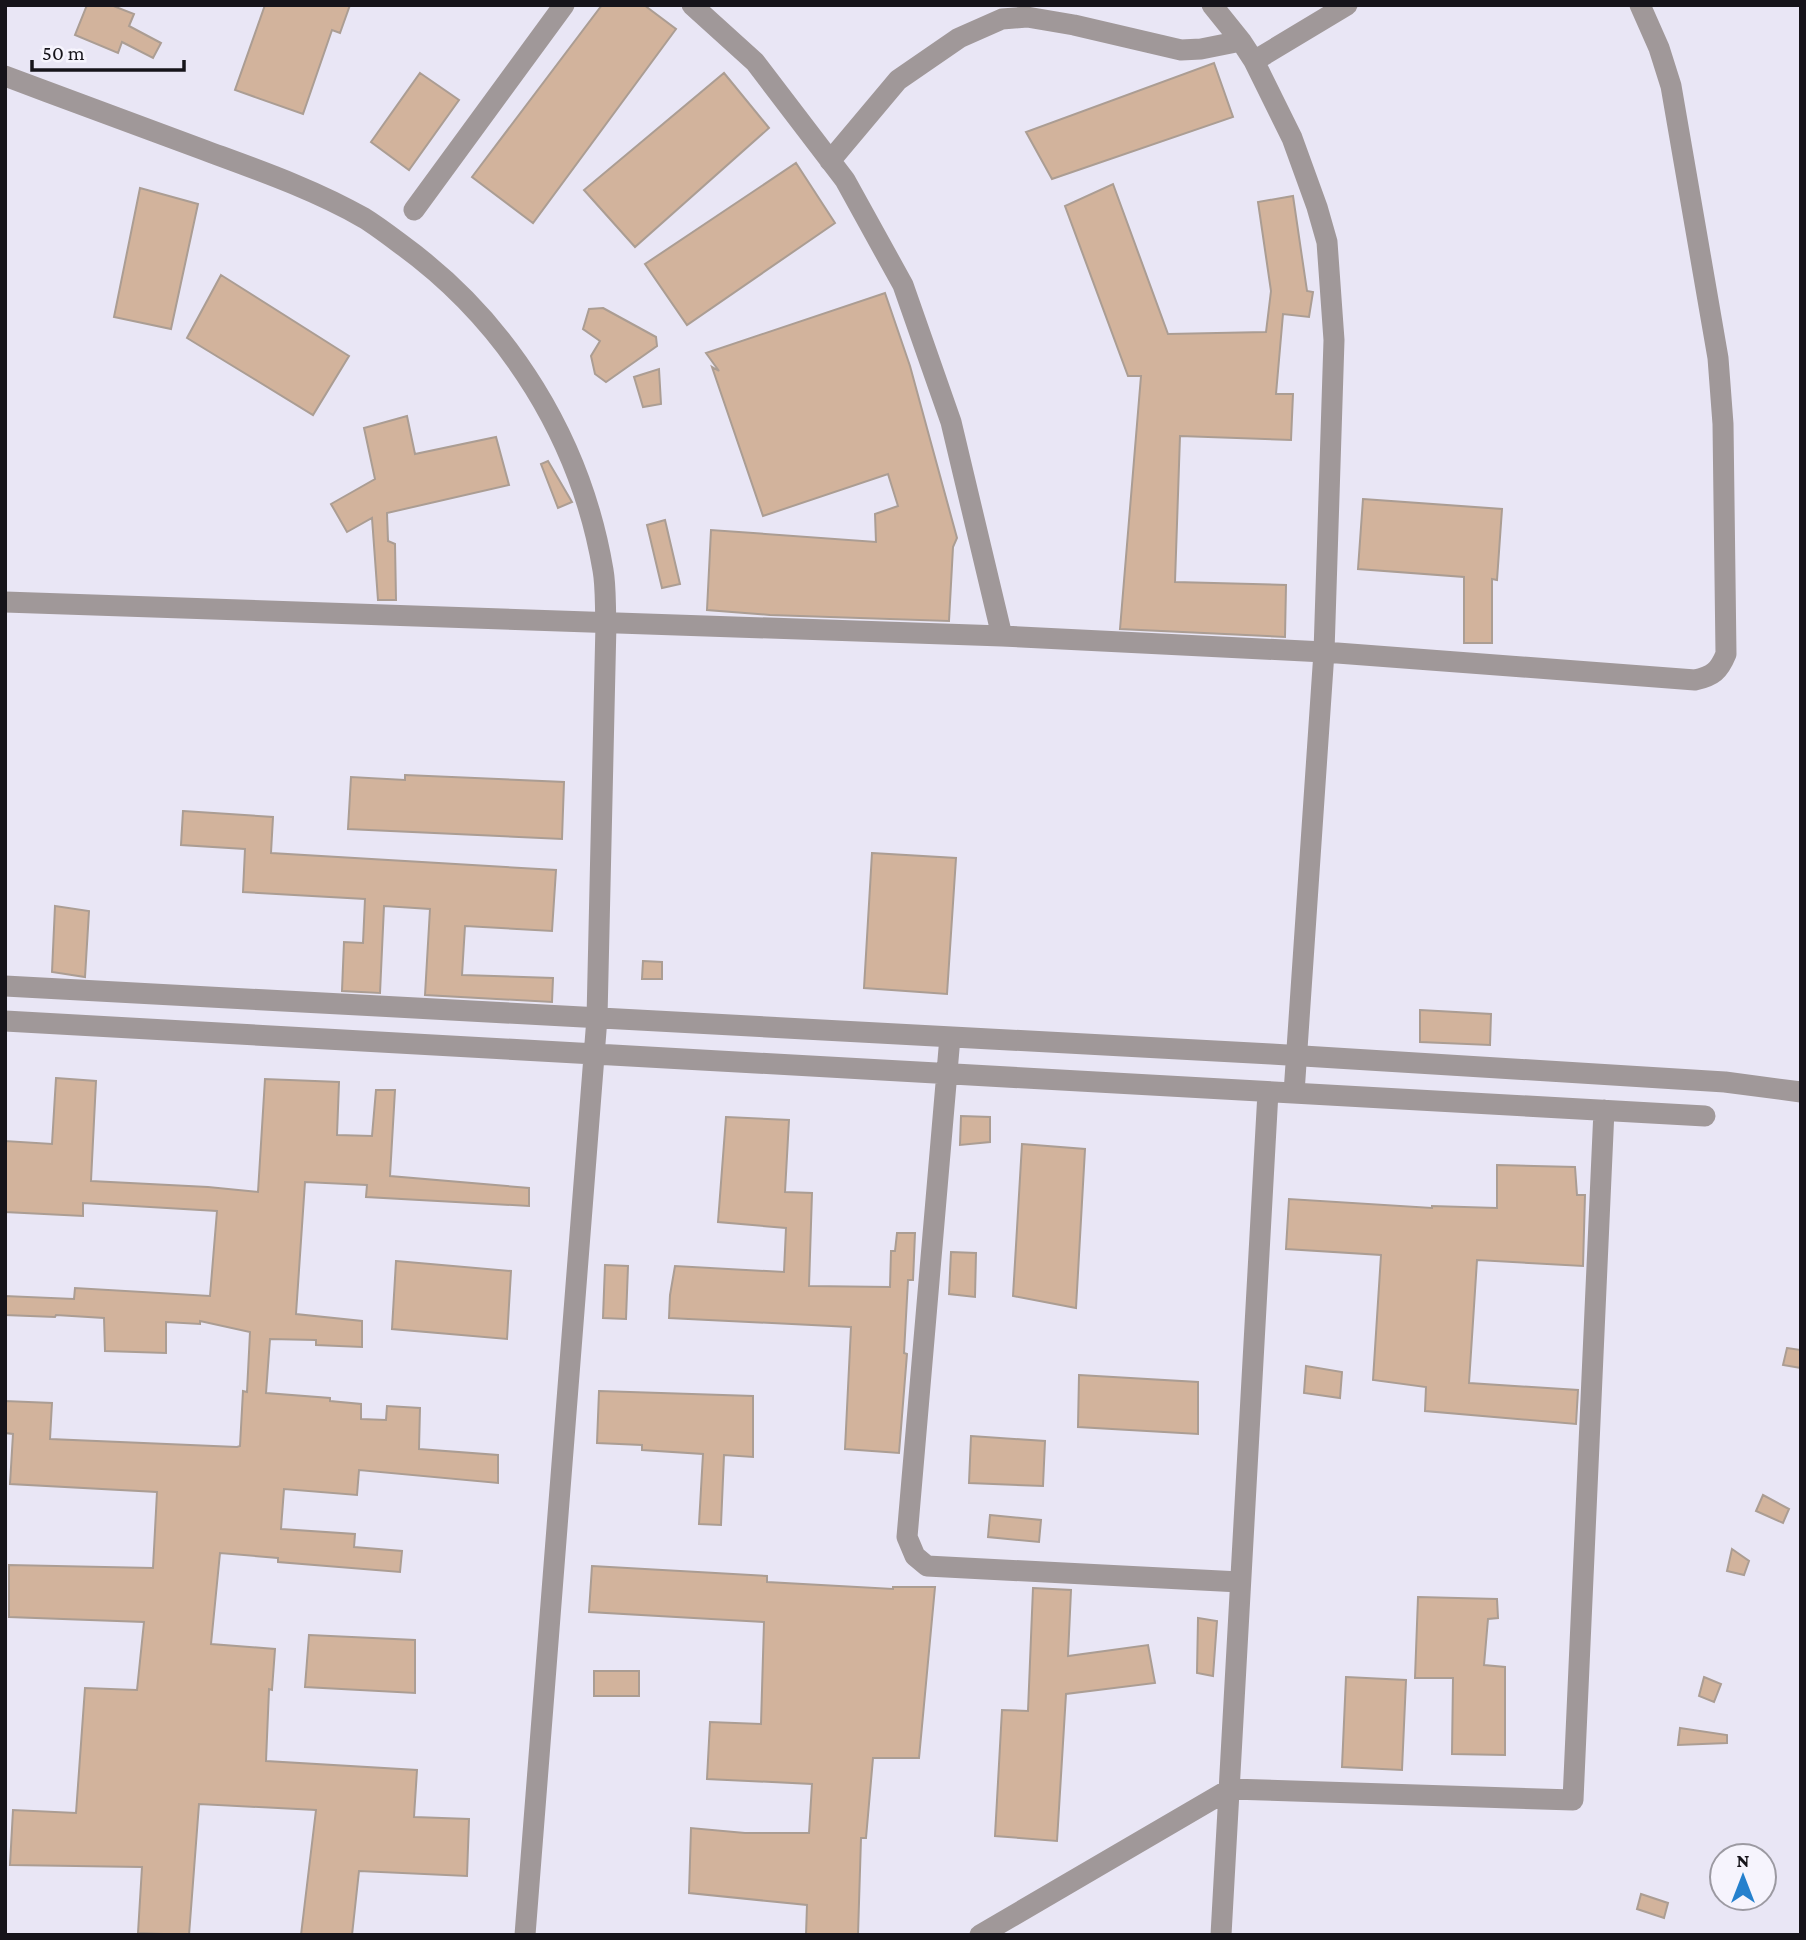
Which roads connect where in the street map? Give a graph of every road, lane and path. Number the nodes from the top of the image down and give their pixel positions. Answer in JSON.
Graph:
{"nodes":[{"id":1,"x":564,"y":5,"type":"edge"},
{"id":2,"x":692,"y":5,"type":"edge"},
{"id":3,"x":1212,"y":5,"type":"edge"},
{"id":4,"x":1347,"y":5,"type":"edge"},
{"id":5,"x":1640,"y":5,"type":"edge"},
{"id":6,"x":1241,"y":41,"type":"junction"},
{"id":7,"x":1254,"y":61,"type":"junction"},
{"id":8,"x":5,"y":76,"type":"edge"},
{"id":9,"x":830,"y":161,"type":"junction"},
{"id":10,"x":414,"y":209,"type":"dead end"},
{"id":11,"x":5,"y":602,"type":"edge"},
{"id":12,"x":606,"y":622,"type":"junction"},
{"id":13,"x":1002,"y":636,"type":"junction"},
{"id":14,"x":1324,"y":652,"type":"junction"},
{"id":15,"x":5,"y":986,"type":"edge"},
{"id":16,"x":597,"y":1018,"type":"junction"},
{"id":17,"x":5,"y":1021,"type":"edge"},
{"id":18,"x":950,"y":1037,"type":"junction"},
{"id":19,"x":594,"y":1054,"type":"junction"},
{"id":20,"x":1297,"y":1056,"type":"junction"},
{"id":21,"x":947,"y":1074,"type":"junction"},
{"id":22,"x":1268,"y":1091,"type":"junction"},
{"id":23,"x":1801,"y":1092,"type":"edge"},
{"id":24,"x":1294,"y":1093,"type":"junction"},
{"id":25,"x":1605,"y":1110,"type":"junction"},
{"id":26,"x":1705,"y":1116,"type":"dead end"},
{"id":27,"x":1240,"y":1582,"type":"junction"},
{"id":28,"x":1230,"y":1789,"type":"junction"},
{"id":29,"x":525,"y":1935,"type":"edge"},
{"id":30,"x":980,"y":1935,"type":"edge"},
{"id":31,"x":1221,"y":1935,"type":"edge"}],
"edges":[{"from":1,"to":10,"type":"street"},
{"from":2,"to":9,"type":"street"},
{"from":3,"to":6,"type":"street"},
{"from":4,"to":7,"type":"street"},
{"from":5,"to":14,"type":"street"},
{"from":6,"to":7,"type":"street"},
{"from":6,"to":9,"type":"street"},
{"from":7,"to":14,"type":"street"},
{"from":8,"to":12,"type":"street"},
{"from":9,"to":13,"type":"street"},
{"from":11,"to":12,"type":"street"},
{"from":12,"to":13,"type":"street"},
{"from":12,"to":16,"type":"street"},
{"from":13,"to":14,"type":"street"},
{"from":14,"to":20,"type":"street"},
{"from":15,"to":16,"type":"street"},
{"from":16,"to":18,"type":"street"},
{"from":16,"to":19,"type":"street"},
{"from":17,"to":19,"type":"street"},
{"from":18,"to":20,"type":"street"},
{"from":18,"to":21,"type":"street"},
{"from":19,"to":21,"type":"street"},
{"from":19,"to":29,"type":"street"},
{"from":20,"to":23,"type":"street"},
{"from":20,"to":24,"type":"street"},
{"from":21,"to":22,"type":"street"},
{"from":21,"to":27,"type":"street"},
{"from":22,"to":24,"type":"street"},
{"from":22,"to":27,"type":"street"},
{"from":24,"to":25,"type":"street"},
{"from":25,"to":26,"type":"street"},
{"from":25,"to":28,"type":"street"},
{"from":27,"to":28,"type":"street"},
{"from":28,"to":30,"type":"street"},
{"from":28,"to":31,"type":"street"}]}
